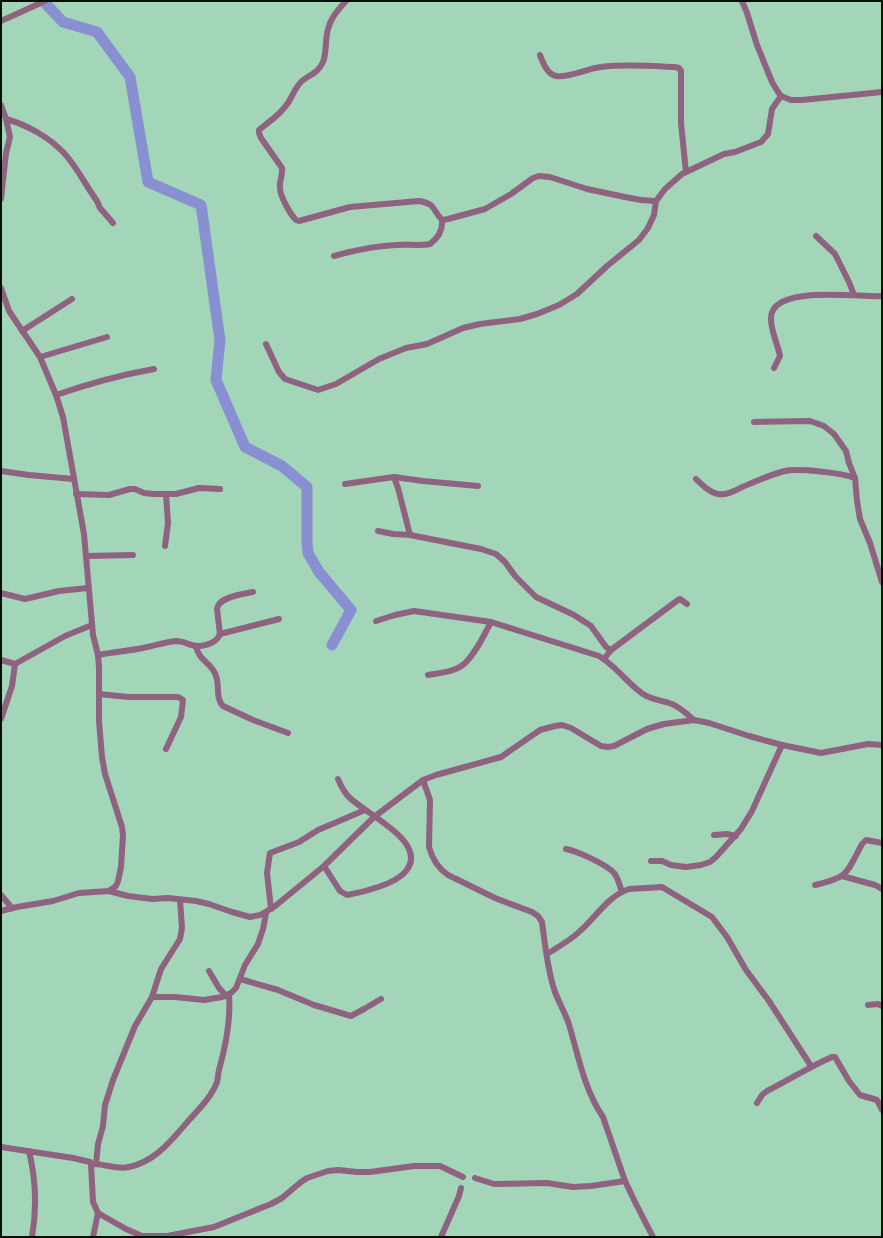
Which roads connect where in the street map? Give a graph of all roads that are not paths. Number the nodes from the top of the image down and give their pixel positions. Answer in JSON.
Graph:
{"nodes":[{"id":1,"x":45,"y":1,"type":"edge"},
{"id":2,"x":346,"y":1,"type":"edge"},
{"id":3,"x":742,"y":1,"type":"edge"},
{"id":4,"x":1,"y":21,"type":"edge"},
{"id":5,"x":540,"y":55,"type":"dead end"},
{"id":6,"x":882,"y":92,"type":"edge"},
{"id":7,"x":782,"y":96,"type":"junction"},
{"id":8,"x":1,"y":105,"type":"edge"},
{"id":9,"x":6,"y":119,"type":"junction"},
{"id":10,"x":686,"y":172,"type":"junction"},
{"id":11,"x":1,"y":199,"type":"edge"},
{"id":12,"x":656,"y":201,"type":"junction"},
{"id":13,"x":442,"y":220,"type":"junction"},
{"id":14,"x":113,"y":223,"type":"dead end"},
{"id":15,"x":816,"y":236,"type":"dead end"},
{"id":16,"x":334,"y":256,"type":"dead end"},
{"id":17,"x":1,"y":288,"type":"edge"},
{"id":18,"x":854,"y":296,"type":"junction"},
{"id":19,"x":882,"y":296,"type":"edge"},
{"id":20,"x":72,"y":299,"type":"dead end"},
{"id":21,"x":22,"y":331,"type":"junction"},
{"id":22,"x":107,"y":337,"type":"dead end"},
{"id":23,"x":266,"y":344,"type":"dead end"},
{"id":24,"x":40,"y":356,"type":"junction"},
{"id":25,"x":774,"y":368,"type":"dead end"},
{"id":26,"x":154,"y":369,"type":"dead end"},
{"id":27,"x":56,"y":395,"type":"junction"},
{"id":28,"x":754,"y":422,"type":"dead end"},
{"id":29,"x":1,"y":471,"type":"edge"},
{"id":30,"x":394,"y":477,"type":"junction"},
{"id":31,"x":855,"y":478,"type":"junction"},
{"id":32,"x":73,"y":479,"type":"junction"},
{"id":33,"x":696,"y":479,"type":"dead end"},
{"id":34,"x":345,"y":484,"type":"dead end"},
{"id":35,"x":478,"y":486,"type":"dead end"},
{"id":36,"x":220,"y":489,"type":"dead end"},
{"id":37,"x":76,"y":494,"type":"junction"},
{"id":38,"x":166,"y":494,"type":"junction"},
{"id":39,"x":378,"y":531,"type":"dead end"},
{"id":40,"x":410,"y":535,"type":"junction"},
{"id":41,"x":165,"y":546,"type":"dead end"},
{"id":42,"x":133,"y":555,"type":"dead end"},
{"id":43,"x":86,"y":556,"type":"junction"},
{"id":44,"x":882,"y":582,"type":"edge"},
{"id":45,"x":88,"y":588,"type":"junction"},
{"id":46,"x":253,"y":592,"type":"dead end"},
{"id":47,"x":1,"y":593,"type":"edge"},
{"id":48,"x":687,"y":604,"type":"dead end"},
{"id":49,"x":279,"y":619,"type":"dead end"},
{"id":50,"x":376,"y":621,"type":"dead end"},
{"id":51,"x":491,"y":622,"type":"junction"},
{"id":52,"x":92,"y":625,"type":"junction"},
{"id":53,"x":220,"y":634,"type":"junction"},
{"id":54,"x":196,"y":646,"type":"junction"},
{"id":55,"x":612,"y":650,"type":"junction"},
{"id":56,"x":98,"y":655,"type":"junction"},
{"id":57,"x":604,"y":659,"type":"junction"},
{"id":58,"x":1,"y":660,"type":"edge"},
{"id":59,"x":15,"y":664,"type":"junction"},
{"id":60,"x":428,"y":675,"type":"dead end"},
{"id":61,"x":99,"y":694,"type":"junction"},
{"id":62,"x":1,"y":719,"type":"edge"},
{"id":63,"x":694,"y":720,"type":"junction"},
{"id":64,"x":288,"y":733,"type":"dead end"},
{"id":65,"x":782,"y":745,"type":"junction"},
{"id":66,"x":882,"y":745,"type":"edge"},
{"id":67,"x":166,"y":749,"type":"dead end"},
{"id":68,"x":338,"y":778,"type":"dead end"},
{"id":69,"x":423,"y":780,"type":"junction"},
{"id":70,"x":365,"y":810,"type":"junction"},
{"id":71,"x":374,"y":816,"type":"junction"},
{"id":72,"x":714,"y":835,"type":"dead end"},
{"id":73,"x":736,"y":836,"type":"junction"},
{"id":74,"x":882,"y":843,"type":"edge"},
{"id":75,"x":566,"y":849,"type":"dead end"},
{"id":76,"x":651,"y":861,"type":"dead end"},
{"id":77,"x":324,"y":866,"type":"junction"},
{"id":78,"x":842,"y":876,"type":"junction"},
{"id":79,"x":815,"y":885,"type":"dead end"},
{"id":80,"x":882,"y":889,"type":"edge"},
{"id":81,"x":109,"y":891,"type":"junction"},
{"id":82,"x":622,"y":892,"type":"junction"},
{"id":83,"x":1,"y":895,"type":"edge"},
{"id":84,"x":180,"y":900,"type":"junction"},
{"id":85,"x":12,"y":908,"type":"junction"},
{"id":86,"x":1,"y":911,"type":"edge"},
{"id":87,"x":268,"y":911,"type":"junction"},
{"id":88,"x":547,"y":954,"type":"junction"},
{"id":89,"x":210,"y":970,"type":"dead end"},
{"id":90,"x":240,"y":979,"type":"junction"},
{"id":91,"x":228,"y":995,"type":"junction"},
{"id":92,"x":152,"y":997,"type":"junction"},
{"id":93,"x":381,"y":999,"type":"dead end"},
{"id":94,"x":868,"y":1005,"type":"dead end"},
{"id":95,"x":882,"y":1006,"type":"edge"},
{"id":96,"x":812,"y":1066,"type":"junction"},
{"id":97,"x":882,"y":1095,"type":"edge"},
{"id":98,"x":877,"y":1100,"type":"junction"},
{"id":99,"x":757,"y":1103,"type":"dead end"},
{"id":100,"x":882,"y":1110,"type":"edge"},
{"id":101,"x":1,"y":1147,"type":"edge"},
{"id":102,"x":29,"y":1151,"type":"junction"},
{"id":103,"x":94,"y":1164,"type":"junction"},
{"id":104,"x":463,"y":1177,"type":"dead end"},
{"id":105,"x":475,"y":1178,"type":"dead end"},
{"id":106,"x":625,"y":1181,"type":"junction"},
{"id":107,"x":461,"y":1188,"type":"dead end"},
{"id":108,"x":98,"y":1213,"type":"junction"},
{"id":109,"x":32,"y":1237,"type":"edge"},
{"id":110,"x":93,"y":1237,"type":"edge"},
{"id":111,"x":441,"y":1237,"type":"edge"},
{"id":112,"x":653,"y":1237,"type":"edge"}],
"edges":[{"from":1,"to":4,"type":"street"},
{"from":2,"to":13,"type":"street"},
{"from":3,"to":7,"type":"street"},
{"from":5,"to":10,"type":"street"},
{"from":6,"to":7,"type":"street"},
{"from":7,"to":10,"type":"street"},
{"from":8,"to":9,"type":"street"},
{"from":9,"to":11,"type":"street"},
{"from":9,"to":14,"type":"street"},
{"from":10,"to":12,"type":"street"},
{"from":12,"to":13,"type":"street"},
{"from":12,"to":23,"type":"street"},
{"from":13,"to":16,"type":"street"},
{"from":15,"to":18,"type":"street"},
{"from":17,"to":21,"type":"street"},
{"from":18,"to":19,"type":"street"},
{"from":18,"to":25,"type":"street"},
{"from":20,"to":21,"type":"street"},
{"from":21,"to":24,"type":"street"},
{"from":22,"to":24,"type":"street"},
{"from":24,"to":27,"type":"street"},
{"from":26,"to":27,"type":"street"},
{"from":27,"to":32,"type":"street"},
{"from":28,"to":31,"type":"street"},
{"from":29,"to":32,"type":"street"},
{"from":30,"to":34,"type":"street"},
{"from":30,"to":35,"type":"street"},
{"from":30,"to":40,"type":"street"},
{"from":31,"to":33,"type":"street"},
{"from":31,"to":44,"type":"street"},
{"from":32,"to":37,"type":"street"},
{"from":36,"to":38,"type":"street"},
{"from":37,"to":38,"type":"street"},
{"from":37,"to":43,"type":"street"},
{"from":38,"to":41,"type":"street"},
{"from":39,"to":40,"type":"street"},
{"from":40,"to":55,"type":"street"},
{"from":42,"to":43,"type":"street"},
{"from":43,"to":45,"type":"street"},
{"from":45,"to":47,"type":"street"},
{"from":45,"to":52,"type":"street"},
{"from":46,"to":53,"type":"street"},
{"from":48,"to":55,"type":"street"},
{"from":49,"to":53,"type":"street"},
{"from":50,"to":51,"type":"street"},
{"from":51,"to":57,"type":"street"},
{"from":51,"to":60,"type":"street"},
{"from":52,"to":56,"type":"street"},
{"from":52,"to":59,"type":"street"},
{"from":53,"to":54,"type":"street"},
{"from":54,"to":56,"type":"street"},
{"from":54,"to":64,"type":"street"},
{"from":55,"to":57,"type":"street"},
{"from":56,"to":61,"type":"street"},
{"from":57,"to":63,"type":"street"},
{"from":58,"to":59,"type":"street"},
{"from":59,"to":62,"type":"street"},
{"from":61,"to":67,"type":"street"},
{"from":61,"to":81,"type":"street"},
{"from":63,"to":65,"type":"street"},
{"from":63,"to":69,"type":"street"},
{"from":65,"to":66,"type":"street"},
{"from":65,"to":73,"type":"street"},
{"from":68,"to":70,"type":"street"},
{"from":69,"to":71,"type":"street"},
{"from":69,"to":88,"type":"street"},
{"from":70,"to":71,"type":"street"},
{"from":70,"to":87,"type":"street"},
{"from":71,"to":77,"type":"street"},
{"from":71,"to":77,"type":"street"},
{"from":72,"to":73,"type":"street"},
{"from":73,"to":76,"type":"street"},
{"from":74,"to":78,"type":"street"},
{"from":75,"to":82,"type":"street"},
{"from":77,"to":87,"type":"street"},
{"from":78,"to":79,"type":"street"},
{"from":78,"to":80,"type":"street"},
{"from":81,"to":84,"type":"street"},
{"from":81,"to":85,"type":"street"},
{"from":82,"to":88,"type":"street"},
{"from":82,"to":96,"type":"street"},
{"from":83,"to":85,"type":"street"},
{"from":84,"to":87,"type":"street"},
{"from":84,"to":92,"type":"street"},
{"from":85,"to":86,"type":"street"},
{"from":87,"to":90,"type":"street"},
{"from":88,"to":106,"type":"street"},
{"from":89,"to":91,"type":"street"},
{"from":90,"to":91,"type":"street"},
{"from":90,"to":93,"type":"street"},
{"from":91,"to":92,"type":"street"},
{"from":91,"to":103,"type":"street"},
{"from":92,"to":103,"type":"street"},
{"from":94,"to":95,"type":"street"},
{"from":96,"to":98,"type":"street"},
{"from":96,"to":99,"type":"street"},
{"from":97,"to":98,"type":"street"},
{"from":98,"to":100,"type":"street"},
{"from":101,"to":102,"type":"street"},
{"from":102,"to":103,"type":"street"},
{"from":102,"to":109,"type":"street"},
{"from":103,"to":108,"type":"street"},
{"from":104,"to":108,"type":"street"},
{"from":105,"to":106,"type":"street"},
{"from":106,"to":112,"type":"street"},
{"from":107,"to":111,"type":"street"},
{"from":108,"to":110,"type":"street"}]}
